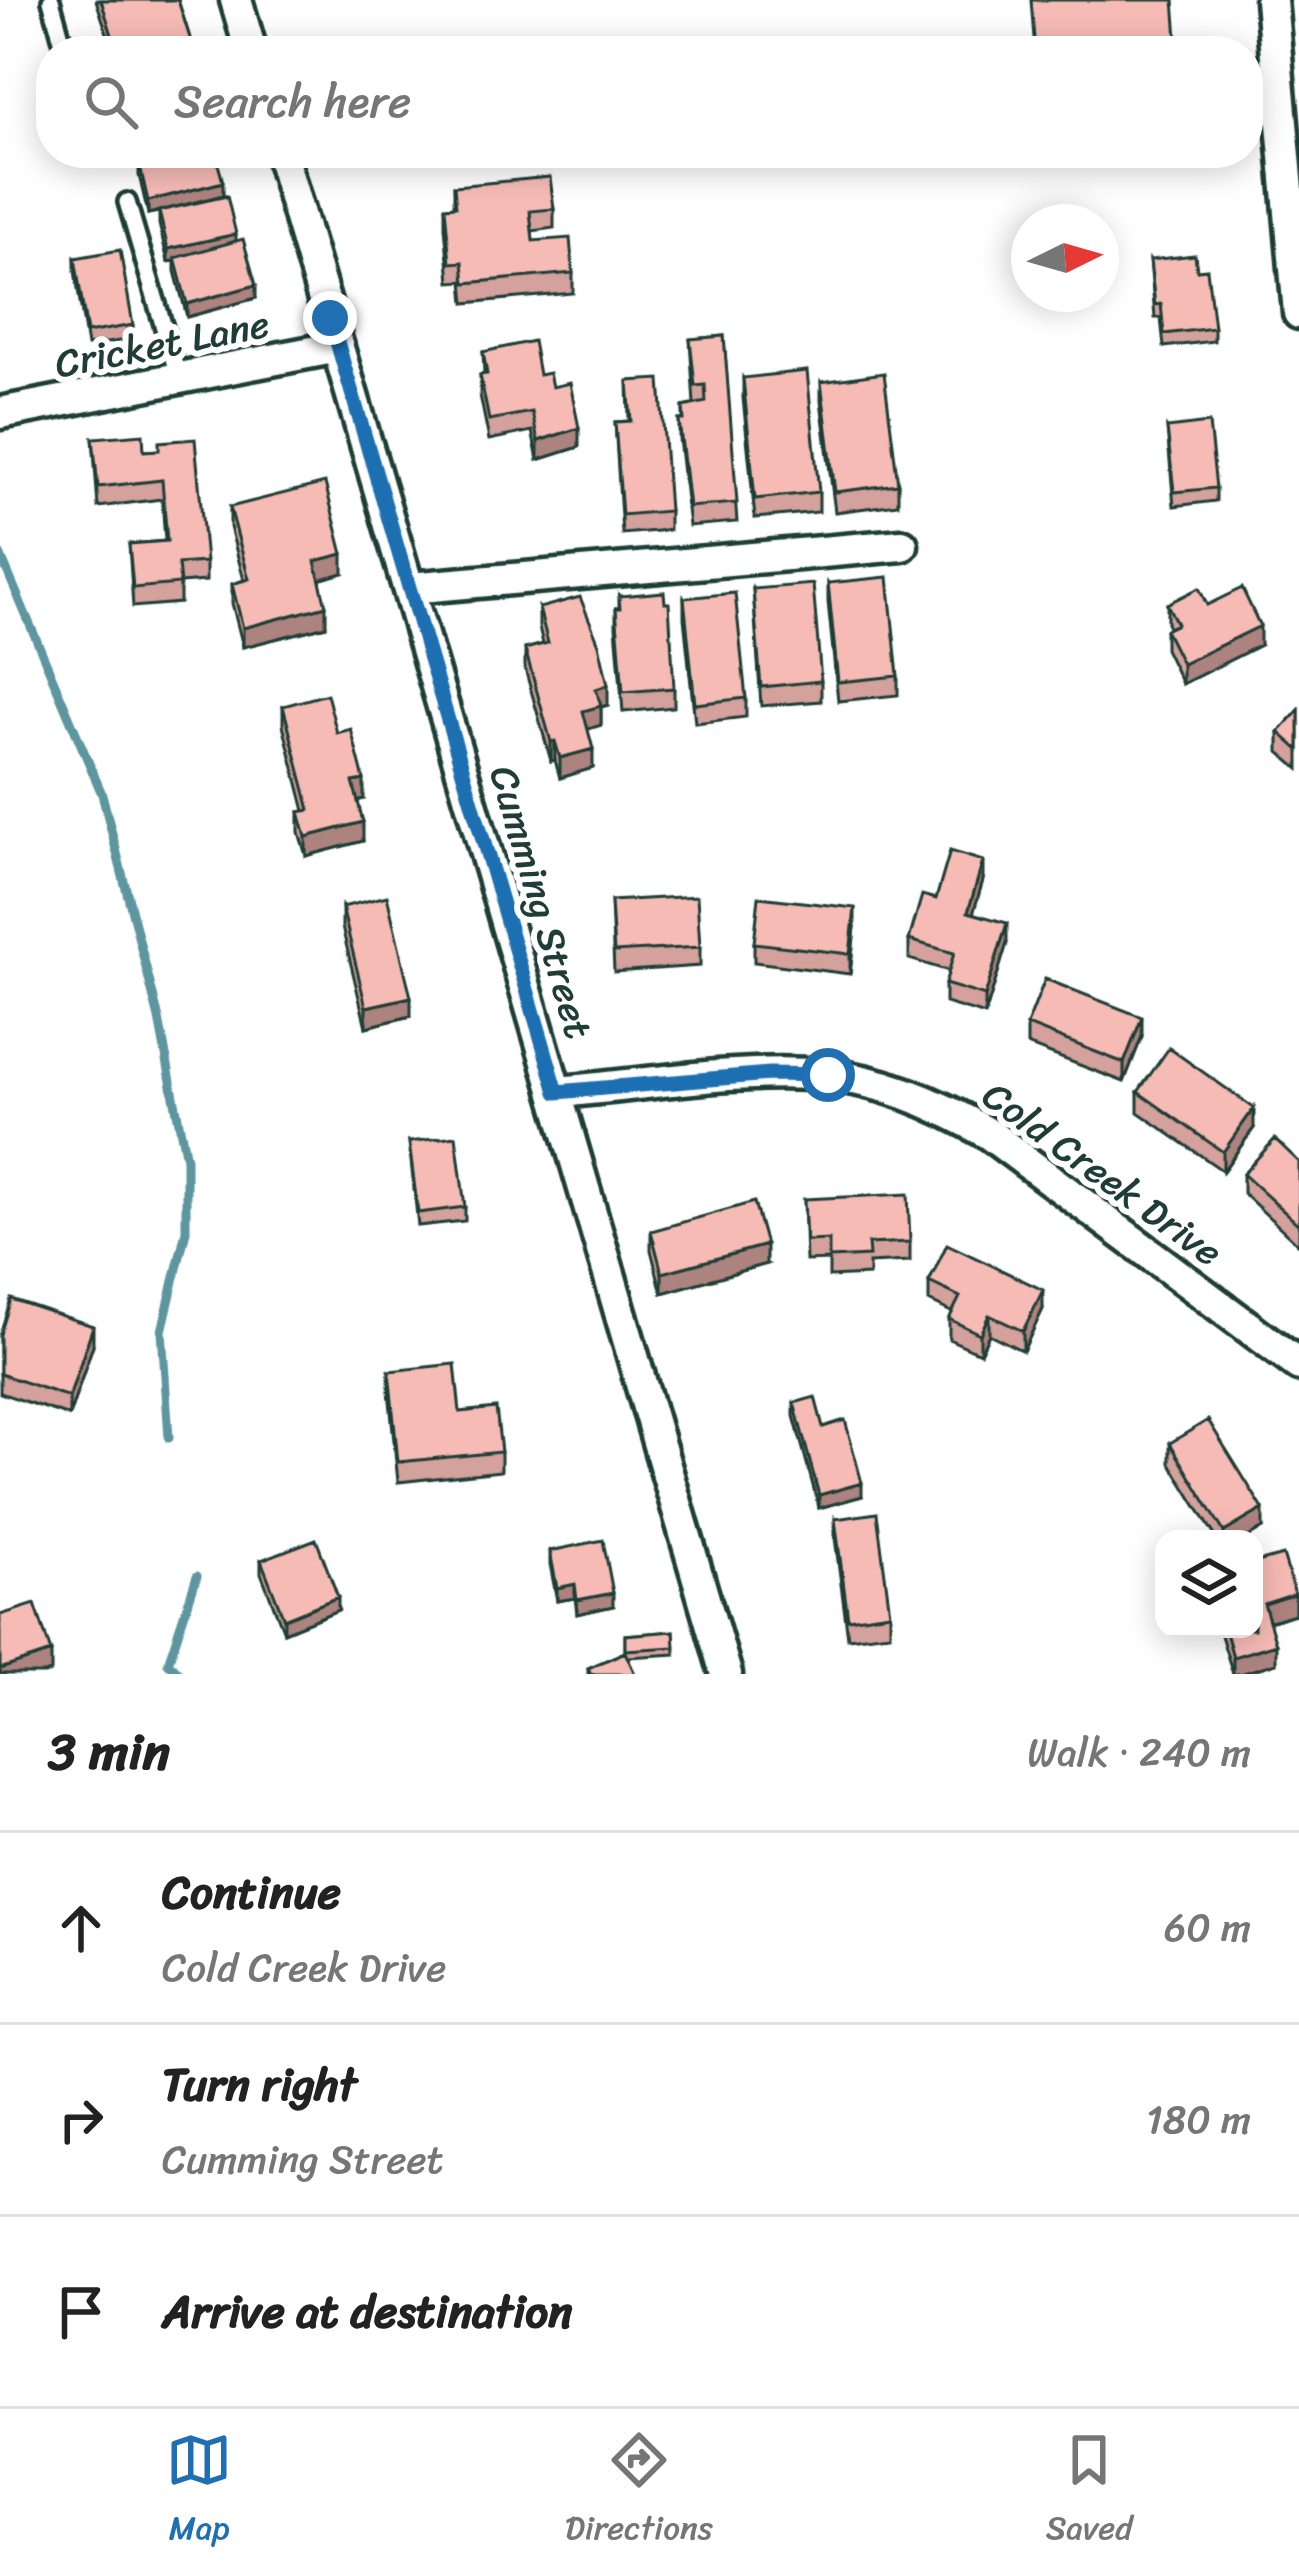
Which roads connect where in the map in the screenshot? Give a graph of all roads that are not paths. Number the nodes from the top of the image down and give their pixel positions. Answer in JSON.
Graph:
{"nodes":[{"id":1,"x":51,"y":0,"type":"edge"},
{"id":2,"x":236,"y":0,"type":"edge"},
{"id":3,"x":1271,"y":0,"type":"edge"},
{"id":4,"x":61,"y":36,"type":"edge"},
{"id":5,"x":247,"y":36,"type":"edge"},
{"id":6,"x":285,"y":168,"type":"edge"},
{"id":7,"x":127,"y":202,"type":"dead end"},
{"id":8,"x":1299,"y":314,"type":"edge"},
{"id":9,"x":338,"y":347,"type":"junction"},
{"id":10,"x":179,"y":379,"type":"junction"},
{"id":11,"x":0,"y":413,"type":"edge"},
{"id":12,"x":902,"y":545,"type":"dead end"},
{"id":13,"x":409,"y":588,"type":"junction"},
{"id":14,"x":557,"y":1092,"type":"junction"},
{"id":15,"x":1299,"y":1365,"type":"edge"},
{"id":16,"x":726,"y":1674,"type":"edge"}],
"edges":[{"from":1,"to":4,"type":"lane"},
{"from":2,"to":5,"type":"street"},
{"from":3,"to":8,"type":"street"},
{"from":6,"to":9,"type":"street","name":"Cumming Street"},
{"from":7,"to":10,"type":"lane"},
{"from":9,"to":10,"type":"street","name":"Cricket Lane"},
{"from":9,"to":13,"type":"street","name":"Cumming Street"},
{"from":10,"to":11,"type":"street","name":"Cricket Lane"},
{"from":12,"to":13,"type":"street"},
{"from":13,"to":14,"type":"street","name":"Cumming Street"},
{"from":14,"to":15,"type":"street","name":"Cold Creek Drive"},
{"from":14,"to":16,"type":"street","name":"Cumming Street"}]}
